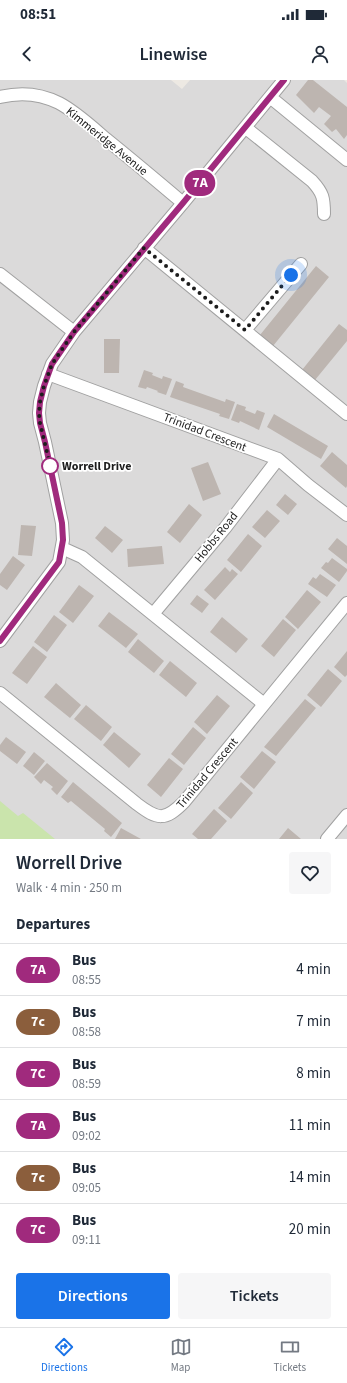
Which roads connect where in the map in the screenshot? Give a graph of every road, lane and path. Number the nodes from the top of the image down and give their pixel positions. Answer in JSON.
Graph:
{"nodes":[{"id":1,"x":284,"y":80,"type":"edge"},
{"id":2,"x":0,"y":97,"type":"edge"},
{"id":3,"x":270,"y":97,"type":"junction"},
{"id":4,"x":246,"y":128,"type":"junction"},
{"id":5,"x":347,"y":160,"type":"edge"},
{"id":6,"x":183,"y":203,"type":"junction"},
{"id":7,"x":324,"y":214,"type":"dead end"},
{"id":8,"x":144,"y":248,"type":"junction"},
{"id":9,"x":301,"y":264,"type":"dead end"},
{"id":10,"x":0,"y":274,"type":"edge"},
{"id":11,"x":245,"y":330,"type":"junction"},
{"id":12,"x":74,"y":332,"type":"junction"},
{"id":13,"x":48,"y":374,"type":"junction"},
{"id":14,"x":347,"y":414,"type":"edge"},
{"id":15,"x":278,"y":459,"type":"junction"},
{"id":16,"x":347,"y":515,"type":"edge"},
{"id":17,"x":62,"y":548,"type":"junction"},
{"id":18,"x":347,"y":603,"type":"edge"},
{"id":19,"x":153,"y":614,"type":"junction"},
{"id":20,"x":0,"y":641,"type":"edge"},
{"id":21,"x":0,"y":693,"type":"edge"},
{"id":22,"x":264,"y":704,"type":"junction"},
{"id":23,"x":347,"y":814,"type":"edge"},
{"id":24,"x":327,"y":839,"type":"edge"}],
"edges":[{"from":1,"to":3,"type":"street"},
{"from":2,"to":6,"type":"street","name":"Kimmeridge Avenue"},
{"from":3,"to":4,"type":"street"},
{"from":3,"to":5,"type":"street"},
{"from":4,"to":6,"type":"street"},
{"from":4,"to":7,"type":"street"},
{"from":6,"to":8,"type":"street"},
{"from":8,"to":11,"type":"street"},
{"from":8,"to":12,"type":"street"},
{"from":9,"to":11,"type":"street"},
{"from":10,"to":12,"type":"street"},
{"from":11,"to":14,"type":"street"},
{"from":12,"to":13,"type":"street"},
{"from":13,"to":15,"type":"street","name":"Trinidad Crescent"},
{"from":13,"to":17,"type":"street"},
{"from":15,"to":16,"type":"street","name":"Trinidad Crescent"},
{"from":15,"to":19,"type":"street","name":"Hobbs Road"},
{"from":17,"to":19,"type":"street"},
{"from":17,"to":20,"type":"street"},
{"from":18,"to":22,"type":"street","name":"Trinidad Crescent"},
{"from":19,"to":22,"type":"street"},
{"from":21,"to":22,"type":"street","name":"Trinidad Crescent"},
{"from":23,"to":24,"type":"street"}]}
